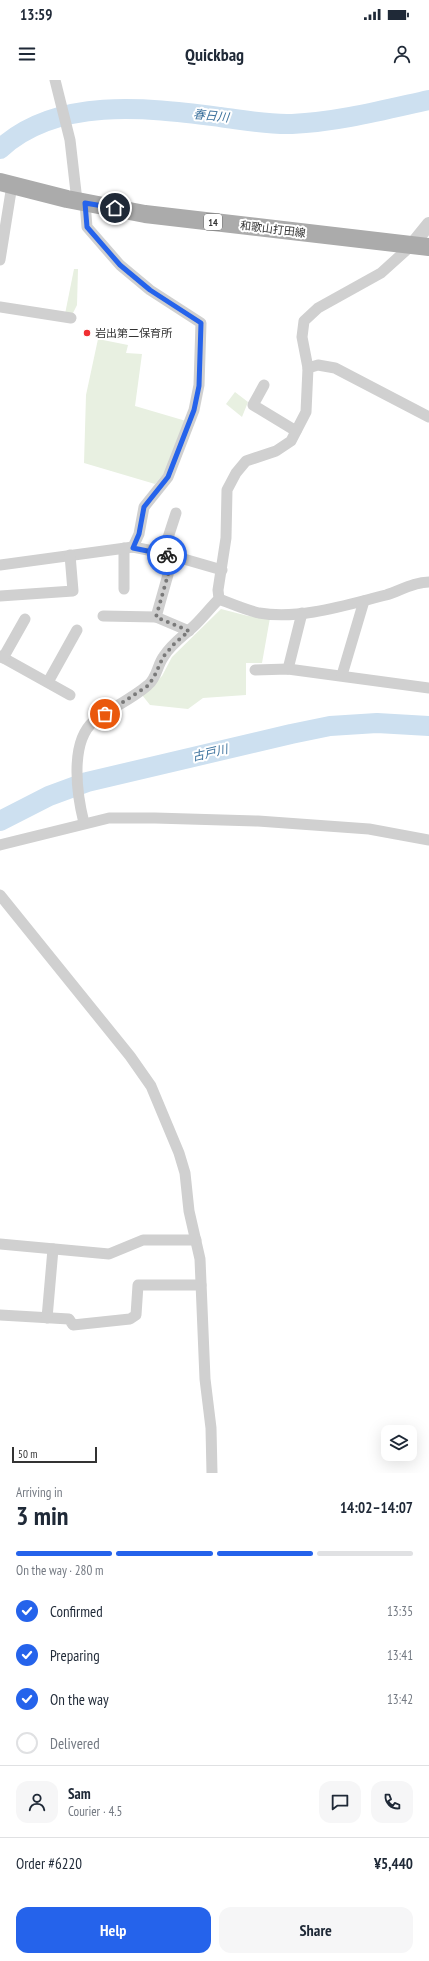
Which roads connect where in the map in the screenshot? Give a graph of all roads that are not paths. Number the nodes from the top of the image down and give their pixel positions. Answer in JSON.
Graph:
{"nodes":[{"id":1,"x":55,"y":80,"type":"edge"},
{"id":2,"x":6,"y":184,"type":"edge"},
{"id":3,"x":81,"y":202,"type":"junction"},
{"id":4,"x":429,"y":224,"type":"edge"},
{"id":5,"x":421,"y":246,"type":"edge"},
{"id":6,"x":0,"y":260,"type":"edge"},
{"id":7,"x":0,"y":307,"type":"edge"},
{"id":8,"x":71,"y":318,"type":"dead end"},
{"id":9,"x":308,"y":368,"type":"junction"},
{"id":10,"x":264,"y":385,"type":"dead end"},
{"id":11,"x":429,"y":417,"type":"edge"},
{"id":12,"x":296,"y":430,"type":"junction"},
{"id":13,"x":176,"y":513,"type":"dead end"},
{"id":14,"x":128,"y":548,"type":"junction"},
{"id":15,"x":70,"y":555,"type":"junction"},
{"id":16,"x":168,"y":555,"type":"junction"},
{"id":17,"x":0,"y":565,"type":"edge"},
{"id":18,"x":222,"y":570,"type":"junction"},
{"id":19,"x":429,"y":582,"type":"edge"},
{"id":20,"x":124,"y":589,"type":"dead end"},
{"id":21,"x":0,"y":596,"type":"edge"},
{"id":22,"x":219,"y":599,"type":"junction"},
{"id":23,"x":364,"y":601,"type":"junction"},
{"id":24,"x":302,"y":613,"type":"junction"},
{"id":25,"x":103,"y":616,"type":"dead end"},
{"id":26,"x":156,"y":617,"type":"junction"},
{"id":27,"x":25,"y":619,"type":"dead end"},
{"id":28,"x":77,"y":630,"type":"dead end"},
{"id":29,"x":189,"y":631,"type":"junction"},
{"id":30,"x":2,"y":657,"type":"edge"},
{"id":31,"x":288,"y":669,"type":"junction"},
{"id":32,"x":256,"y":670,"type":"dead end"},
{"id":33,"x":342,"y":675,"type":"junction"},
{"id":34,"x":48,"y":682,"type":"junction"},
{"id":35,"x":429,"y":688,"type":"edge"},
{"id":36,"x":70,"y":695,"type":"dead end"},
{"id":37,"x":84,"y":823,"type":"junction"},
{"id":38,"x":429,"y":840,"type":"edge"},
{"id":39,"x":0,"y":846,"type":"edge"},
{"id":40,"x":0,"y":895,"type":"edge"},
{"id":41,"x":196,"y":1240,"type":"junction"},
{"id":42,"x":0,"y":1244,"type":"edge"},
{"id":43,"x":53,"y":1249,"type":"junction"},
{"id":44,"x":201,"y":1285,"type":"junction"},
{"id":45,"x":0,"y":1315,"type":"edge"},
{"id":46,"x":48,"y":1318,"type":"junction"},
{"id":47,"x":212,"y":1473,"type":"edge"}],
"edges":[{"from":1,"to":3,"type":"street"},
{"from":2,"to":3,"type":"main road","name":"和歌山打田線","number":"14"},
{"from":2,"to":6,"type":"street"},
{"from":3,"to":5,"type":"main road","name":"和歌山打田線","number":"14"},
{"from":3,"to":14,"type":"street"},
{"from":4,"to":5,"type":"street"},
{"from":5,"to":9,"type":"street"},
{"from":7,"to":8,"type":"street"},
{"from":9,"to":11,"type":"street"},
{"from":9,"to":12,"type":"street"},
{"from":10,"to":12,"type":"street"},
{"from":12,"to":18,"type":"street"},
{"from":13,"to":16,"type":"street"},
{"from":14,"to":15,"type":"street"},
{"from":14,"to":16,"type":"street"},
{"from":14,"to":20,"type":"street"},
{"from":15,"to":17,"type":"street"},
{"from":15,"to":21,"type":"street"},
{"from":16,"to":18,"type":"street"},
{"from":16,"to":26,"type":"street"},
{"from":18,"to":22,"type":"street"},
{"from":19,"to":23,"type":"street"},
{"from":22,"to":24,"type":"street"},
{"from":22,"to":29,"type":"street"},
{"from":23,"to":24,"type":"street"},
{"from":23,"to":33,"type":"street"},
{"from":24,"to":31,"type":"street"},
{"from":25,"to":26,"type":"street"},
{"from":26,"to":29,"type":"street"},
{"from":27,"to":30,"type":"street"},
{"from":28,"to":34,"type":"street"},
{"from":29,"to":37,"type":"street"},
{"from":30,"to":34,"type":"street"},
{"from":31,"to":32,"type":"street"},
{"from":31,"to":33,"type":"street"},
{"from":33,"to":35,"type":"street"},
{"from":34,"to":36,"type":"street"},
{"from":37,"to":38,"type":"street"},
{"from":37,"to":39,"type":"street"},
{"from":40,"to":41,"type":"street"},
{"from":41,"to":43,"type":"street"},
{"from":41,"to":44,"type":"street"},
{"from":42,"to":43,"type":"street"},
{"from":43,"to":46,"type":"street"},
{"from":44,"to":46,"type":"street"},
{"from":44,"to":47,"type":"street"},
{"from":45,"to":46,"type":"street"}]}
